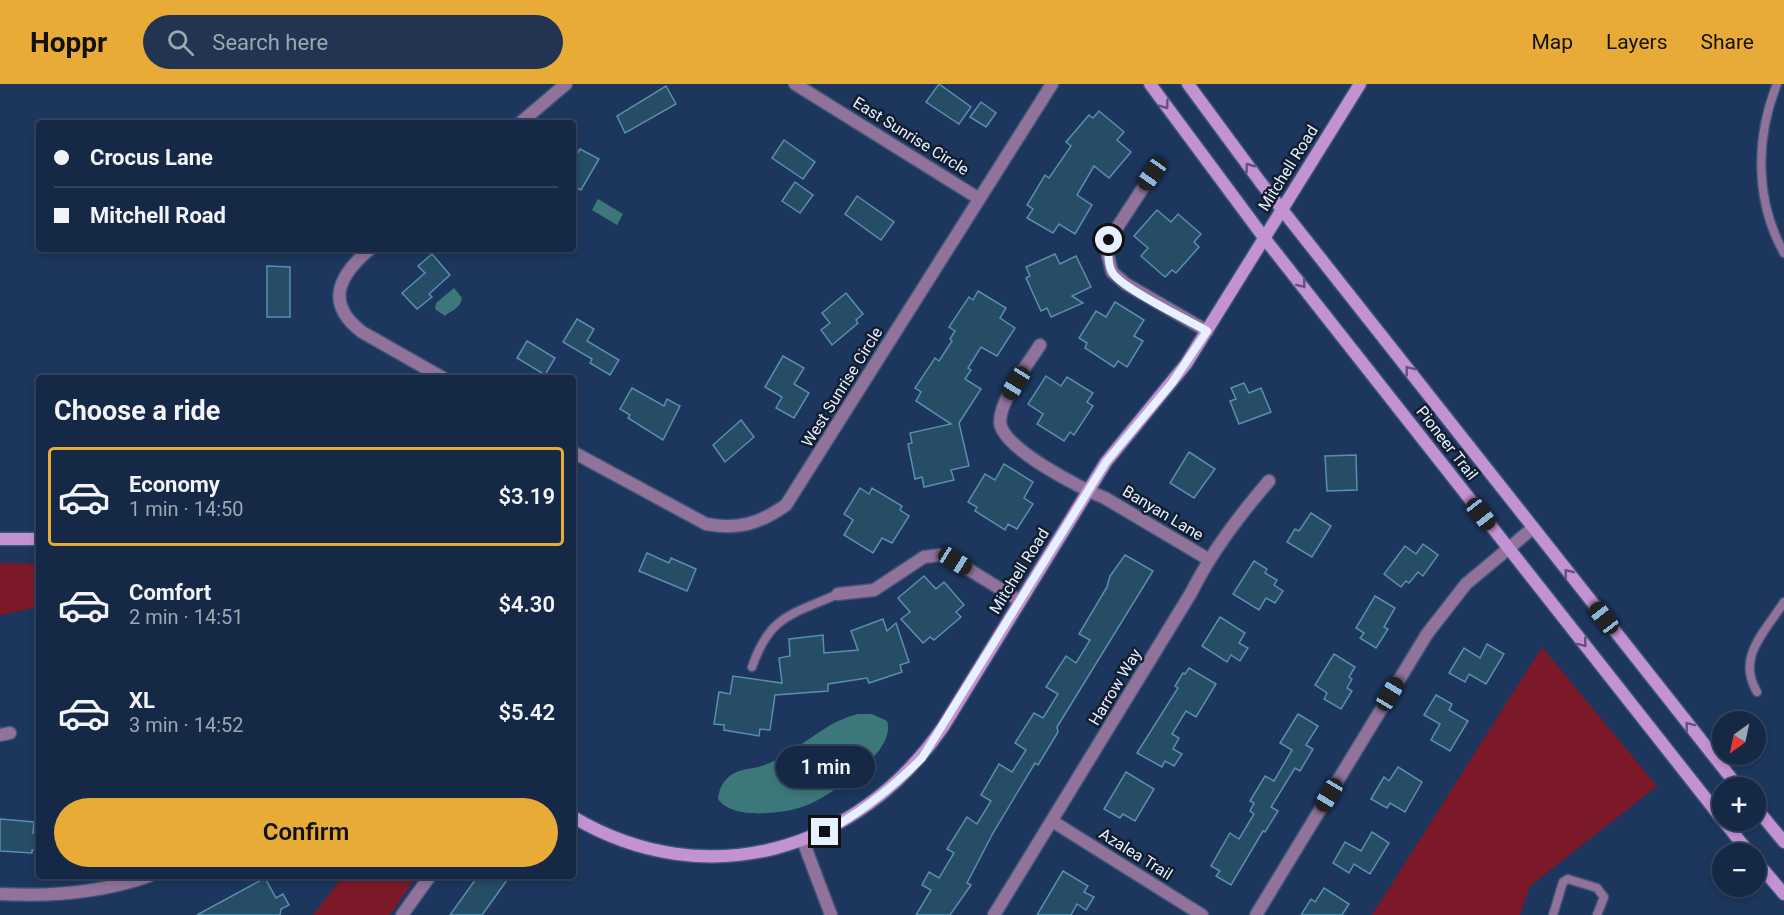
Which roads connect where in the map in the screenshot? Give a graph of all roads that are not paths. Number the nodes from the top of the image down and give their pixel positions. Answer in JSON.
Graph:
{"nodes":[{"id":1,"x":566,"y":84,"type":"edge"},
{"id":2,"x":795,"y":84,"type":"edge"},
{"id":3,"x":1052,"y":84,"type":"edge"},
{"id":4,"x":1150,"y":84,"type":"edge"},
{"id":5,"x":1188,"y":84,"type":"edge"},
{"id":6,"x":1360,"y":84,"type":"edge"},
{"id":7,"x":1777,"y":84,"type":"edge"},
{"id":8,"x":524,"y":120,"type":"edge"},
{"id":9,"x":1152,"y":174,"type":"dead end"},
{"id":10,"x":978,"y":198,"type":"junction"},
{"id":11,"x":1282,"y":207,"type":"junction"},
{"id":12,"x":1265,"y":239,"type":"junction"},
{"id":13,"x":367,"y":252,"type":"edge"},
{"id":14,"x":1784,"y":253,"type":"edge"},
{"id":15,"x":1207,"y":331,"type":"junction"},
{"id":16,"x":1040,"y":345,"type":"dead end"},
{"id":17,"x":438,"y":375,"type":"edge"},
{"id":18,"x":576,"y":454,"type":"edge"},
{"id":19,"x":1269,"y":481,"type":"dead end"},
{"id":20,"x":1088,"y":492,"type":"junction"},
{"id":21,"x":1533,"y":528,"type":"junction"},
{"id":22,"x":0,"y":539,"type":"edge"},
{"id":23,"x":36,"y":539,"type":"edge"},
{"id":24,"x":1508,"y":548,"type":"junction"},
{"id":25,"x":1208,"y":559,"type":"junction"},
{"id":26,"x":838,"y":594,"type":"joint"},
{"id":27,"x":1020,"y":601,"type":"junction"},
{"id":28,"x":1784,"y":602,"type":"edge"},
{"id":29,"x":752,"y":668,"type":"dead end"},
{"id":30,"x":1757,"y":692,"type":"dead end"},
{"id":31,"x":1730,"y":777,"type":"edge"},
{"id":32,"x":1712,"y":806,"type":"edge"},
{"id":33,"x":576,"y":818,"type":"edge"},
{"id":34,"x":1766,"y":820,"type":"edge"},
{"id":35,"x":1052,"y":821,"type":"junction"},
{"id":36,"x":1732,"y":831,"type":"edge"},
{"id":37,"x":803,"y":841,"type":"junction"},
{"id":38,"x":1784,"y":842,"type":"edge"},
{"id":39,"x":1741,"y":843,"type":"edge"},
{"id":40,"x":1766,"y":873,"type":"edge"},
{"id":41,"x":140,"y":879,"type":"edge"},
{"id":42,"x":428,"y":879,"type":"edge"},
{"id":43,"x":0,"y":894,"type":"edge"},
{"id":44,"x":1784,"y":894,"type":"edge"},
{"id":45,"x":402,"y":915,"type":"edge"},
{"id":46,"x":831,"y":915,"type":"edge"},
{"id":47,"x":994,"y":915,"type":"edge"},
{"id":48,"x":1202,"y":915,"type":"edge"},
{"id":49,"x":1256,"y":915,"type":"edge"},
{"id":50,"x":1553,"y":915,"type":"edge"},
{"id":51,"x":1597,"y":915,"type":"edge"}],
"edges":[{"from":1,"to":8,"type":"street"},
{"from":2,"to":10,"type":"street","name":"East Sunrise Circle"},
{"from":3,"to":10,"type":"street","name":"West Sunrise Circle"},
{"from":4,"to":12,"type":"main road","name":"Pioneer Trail","one_way":true},
{"from":11,"to":5,"type":"main road","name":"Pioneer Trail","one_way":true},
{"from":6,"to":11,"type":"main road","name":"Mitchell Road"},
{"from":7,"to":14,"type":"lane"},
{"from":9,"to":15,"type":"street"},
{"from":10,"to":18,"type":"street","name":"West Sunrise Circle"},
{"from":11,"to":12,"type":"main road","name":"Mitchell Road"},
{"from":21,"to":11,"type":"main road","name":"Pioneer Trail","one_way":true},
{"from":12,"to":15,"type":"main road","name":"Mitchell Road"},
{"from":12,"to":24,"type":"main road","name":"Pioneer Trail","one_way":true},
{"from":13,"to":17,"type":"street"},
{"from":15,"to":20,"type":"main road","name":"Mitchell Road"},
{"from":16,"to":20,"type":"street","name":"Banyan Lane"},
{"from":19,"to":25,"type":"street","name":"Harrow Way"},
{"from":20,"to":25,"type":"street","name":"Banyan Lane"},
{"from":20,"to":27,"type":"main road","name":"Mitchell Road"},
{"from":21,"to":24,"type":"street"},
{"from":31,"to":21,"type":"main road","name":"Pioneer Trail","one_way":true},
{"from":22,"to":23,"type":"main road"},
{"from":24,"to":32,"type":"main road","name":"Pioneer Trail","one_way":true},
{"from":24,"to":49,"type":"street"},
{"from":25,"to":35,"type":"street","name":"Harrow Way"},
{"from":26,"to":27,"type":"street"},
{"from":26,"to":29,"type":"lane"},
{"from":27,"to":37,"type":"main road","name":"Mitchell Road"},
{"from":28,"to":30,"type":"lane"},
{"from":33,"to":37,"type":"main road","name":"Mitchell Road"},
{"from":34,"to":38,"type":"main road"},
{"from":35,"to":47,"type":"street","name":"Harrow Way"},
{"from":35,"to":48,"type":"street","name":"Azalea Trail"},
{"from":36,"to":39,"type":"main road","name":"Pioneer Trail"},
{"from":37,"to":46,"type":"street"},
{"from":40,"to":44,"type":"main road"},
{"from":41,"to":43,"type":"street"},
{"from":42,"to":45,"type":"street"},
{"from":50,"to":51,"type":"lane"}]}
